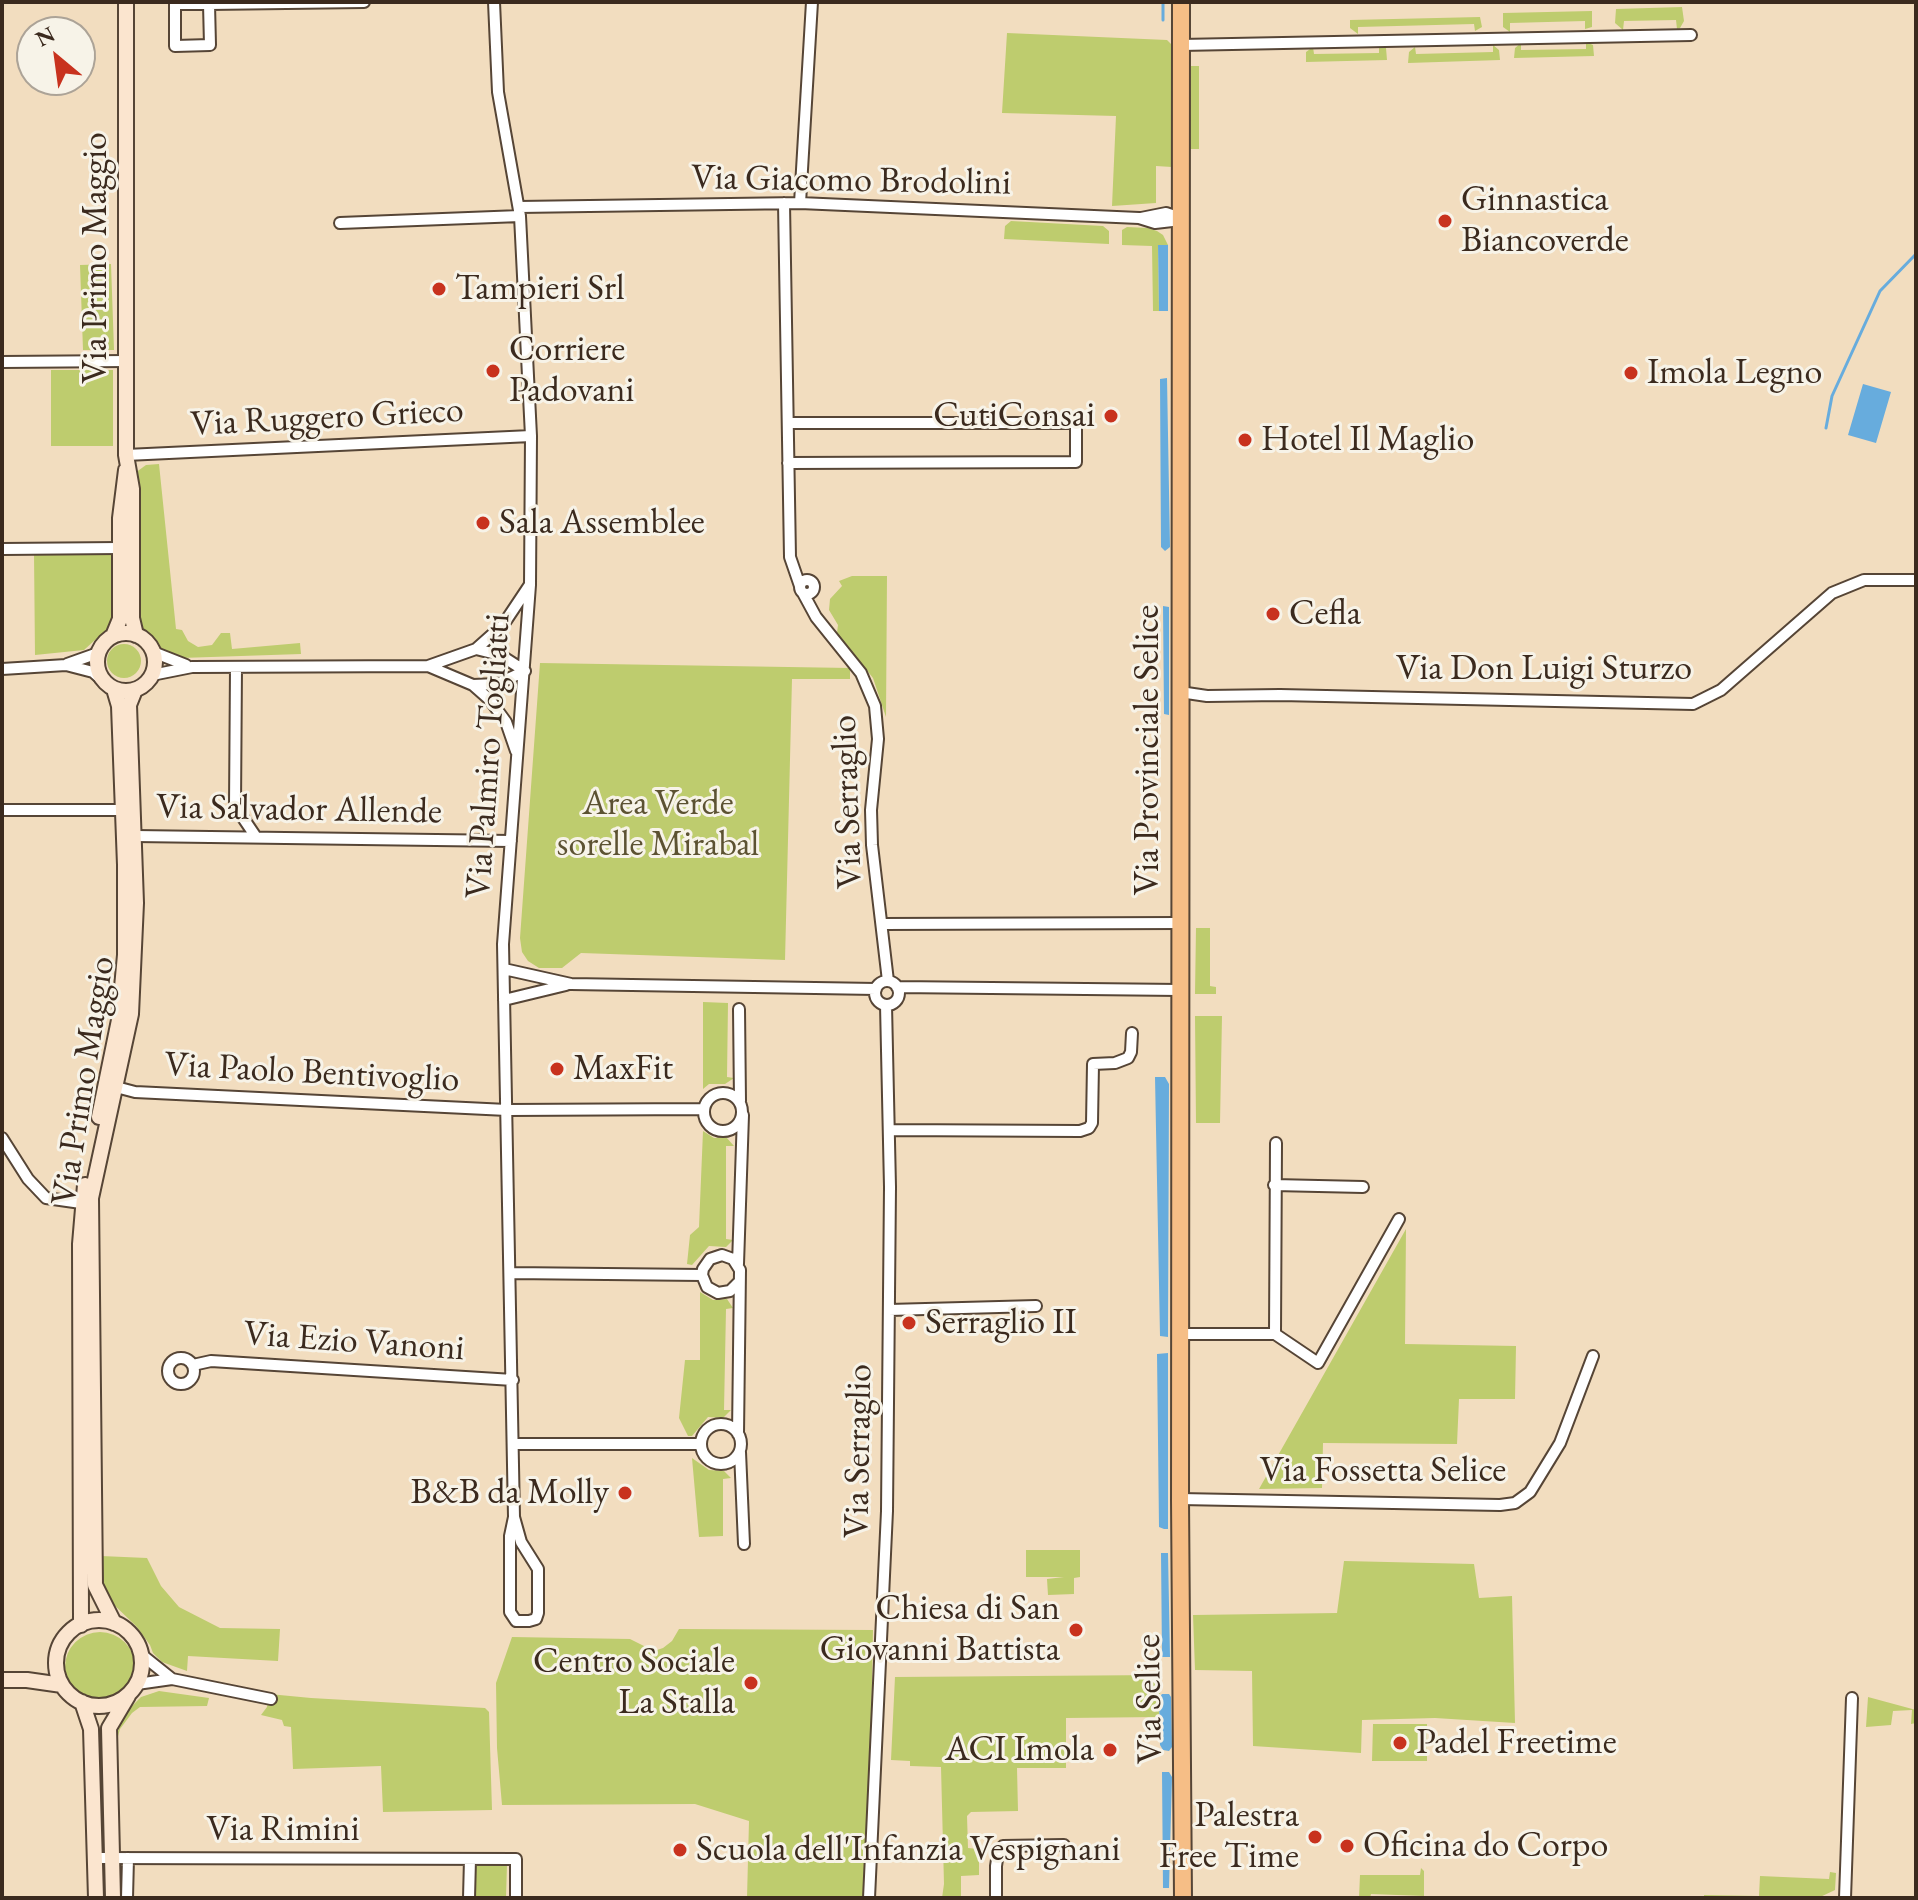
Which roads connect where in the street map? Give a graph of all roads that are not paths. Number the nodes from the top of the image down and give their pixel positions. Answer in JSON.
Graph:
{"nodes":[{"id":1,"x":126,"y":2,"type":"edge"},
{"id":2,"x":364,"y":2,"type":"edge"},
{"id":3,"x":494,"y":2,"type":"edge"},
{"id":4,"x":812,"y":2,"type":"edge"},
{"id":5,"x":1181,"y":2,"type":"edge"},
{"id":6,"x":209,"y":4,"type":"edge"},
{"id":7,"x":1691,"y":35,"type":"dead end"},
{"id":8,"x":1181,"y":45,"type":"junction"},
{"id":9,"x":784,"y":203,"type":"junction"},
{"id":10,"x":800,"y":203,"type":"junction"},
{"id":11,"x":520,"y":212,"type":"junction"},
{"id":12,"x":1175,"y":221,"type":"junction"},
{"id":13,"x":340,"y":223,"type":"dead end"},
{"id":14,"x":127,"y":361,"type":"junction"},
{"id":15,"x":2,"y":362,"type":"edge"},
{"id":16,"x":788,"y":423,"type":"junction"},
{"id":17,"x":531,"y":436,"type":"junction"},
{"id":18,"x":127,"y":460,"type":"junction"},
{"id":19,"x":788,"y":463,"type":"junction"},
{"id":20,"x":120,"y":548,"type":"junction"},
{"id":21,"x":2,"y":549,"type":"edge"},
{"id":22,"x":1916,"y":580,"type":"edge"},
{"id":23,"x":530,"y":585,"type":"junction"},
{"id":24,"x":136,"y":635,"type":"junction"},
{"id":25,"x":113,"y":636,"type":"junction"},
{"id":26,"x":476,"y":649,"type":"junction"},
{"id":27,"x":153,"y":652,"type":"junction"},
{"id":28,"x":98,"y":653,"type":"junction"},
{"id":29,"x":66,"y":665,"type":"junction"},
{"id":30,"x":428,"y":666,"type":"junction"},
{"id":31,"x":192,"y":667,"type":"junction"},
{"id":32,"x":236,"y":667,"type":"junction"},
{"id":33,"x":2,"y":669,"type":"edge"},
{"id":34,"x":525,"y":671,"type":"junction"},
{"id":35,"x":152,"y":675,"type":"junction"},
{"id":36,"x":101,"y":679,"type":"junction"},
{"id":37,"x":473,"y":685,"type":"junction"},
{"id":38,"x":114,"y":689,"type":"junction"},
{"id":39,"x":135,"y":690,"type":"junction"},
{"id":40,"x":1180,"y":692,"type":"junction"},
{"id":41,"x":518,"y":756,"type":"junction"},
{"id":42,"x":2,"y":810,"type":"edge"},
{"id":43,"x":122,"y":810,"type":"junction"},
{"id":44,"x":135,"y":836,"type":"junction"},
{"id":45,"x":256,"y":837,"type":"junction"},
{"id":46,"x":511,"y":841,"type":"junction"},
{"id":47,"x":1180,"y":923,"type":"junction"},
{"id":48,"x":882,"y":924,"type":"junction"},
{"id":49,"x":504,"y":969,"type":"junction"},
{"id":50,"x":571,"y":984,"type":"junction"},
{"id":51,"x":892,"y":984,"type":"junction"},
{"id":52,"x":876,"y":989,"type":"junction"},
{"id":53,"x":1180,"y":990,"type":"junction"},
{"id":54,"x":504,"y":1000,"type":"junction"},
{"id":55,"x":886,"y":1005,"type":"junction"},
{"id":56,"x":739,"y":1009,"type":"dead end"},
{"id":57,"x":1132,"y":1033,"type":"dead end"},
{"id":58,"x":116,"y":1087,"type":"junction"},
{"id":59,"x":740,"y":1101,"type":"junction"},
{"id":60,"x":704,"y":1109,"type":"junction"},
{"id":61,"x":507,"y":1110,"type":"junction"},
{"id":62,"x":743,"y":1115,"type":"junction"},
{"id":63,"x":889,"y":1130,"type":"junction"},
{"id":64,"x":2,"y":1138,"type":"edge"},
{"id":65,"x":1276,"y":1143,"type":"dead end"},
{"id":66,"x":1274,"y":1185,"type":"junction"},
{"id":67,"x":1363,"y":1187,"type":"dead end"},
{"id":68,"x":81,"y":1203,"type":"junction"},
{"id":69,"x":1399,"y":1219,"type":"dead end"},
{"id":70,"x":738,"y":1264,"type":"junction"},
{"id":71,"x":510,"y":1273,"type":"junction"},
{"id":72,"x":702,"y":1275,"type":"junction"},
{"id":73,"x":739,"y":1282,"type":"junction"},
{"id":74,"x":1036,"y":1306,"type":"dead end"},
{"id":75,"x":889,"y":1310,"type":"junction"},
{"id":76,"x":1180,"y":1334,"type":"junction"},
{"id":77,"x":1275,"y":1334,"type":"junction"},
{"id":78,"x":1593,"y":1356,"type":"dead end"},
{"id":79,"x":193,"y":1365,"type":"dead end"},
{"id":80,"x":513,"y":1380,"type":"junction"},
{"id":81,"x":738,"y":1434,"type":"junction"},
{"id":82,"x":513,"y":1444,"type":"junction"},
{"id":83,"x":701,"y":1444,"type":"junction"},
{"id":84,"x":740,"y":1450,"type":"junction"},
{"id":85,"x":1180,"y":1499,"type":"junction"},
{"id":86,"x":514,"y":1517,"type":"junction"},
{"id":87,"x":744,"y":1544,"type":"dead end"},
{"id":88,"x":114,"y":1623,"type":"junction"},
{"id":89,"x":81,"y":1625,"type":"junction"},
{"id":90,"x":142,"y":1655,"type":"junction"},
{"id":91,"x":56,"y":1662,"type":"junction"},
{"id":92,"x":172,"y":1679,"type":"junction"},
{"id":93,"x":2,"y":1680,"type":"edge"},
{"id":94,"x":27,"y":1680,"type":"junction"},
{"id":95,"x":62,"y":1685,"type":"junction"},
{"id":96,"x":132,"y":1690,"type":"junction"},
{"id":97,"x":1852,"y":1698,"type":"dead end"},
{"id":98,"x":271,"y":1699,"type":"dead end"},
{"id":99,"x":82,"y":1702,"type":"junction"},
{"id":100,"x":1064,"y":1845,"type":"dead end"},
{"id":101,"x":97,"y":1858,"type":"junction"},
{"id":102,"x":121,"y":1858,"type":"junction"},
{"id":103,"x":470,"y":1859,"type":"junction"},
{"id":104,"x":1844,"y":1897,"type":"edge"},
{"id":105,"x":96,"y":1898,"type":"edge"},
{"id":106,"x":113,"y":1898,"type":"edge"},
{"id":107,"x":127,"y":1898,"type":"edge"},
{"id":108,"x":469,"y":1898,"type":"edge"},
{"id":109,"x":516,"y":1898,"type":"edge"},
{"id":110,"x":869,"y":1898,"type":"edge"},
{"id":111,"x":996,"y":1898,"type":"edge"},
{"id":112,"x":1183,"y":1898,"type":"edge"}],
"edges":[{"from":1,"to":14,"type":"street","name":"Via Primo Maggio"},
{"from":2,"to":6,"type":"street"},
{"from":3,"to":11,"type":"street","name":"Via Palmiro Togliatti"},
{"from":4,"to":10,"type":"street"},
{"from":5,"to":8,"type":"main road","name":"Via Provinciale Selice"},
{"from":6,"to":6,"type":"street"},
{"from":7,"to":8,"type":"street"},
{"from":8,"to":12,"type":"main road","name":"Via Provinciale Selice"},
{"from":9,"to":10,"type":"street","name":"Via Giacomo Brodolini"},
{"from":9,"to":11,"type":"street","name":"Via Giacomo Brodolini"},
{"from":9,"to":16,"type":"street"},
{"from":10,"to":12,"type":"street","name":"Via Giacomo Brodolini"},
{"from":11,"to":13,"type":"street","name":"Via Giacomo Brodolini"},
{"from":11,"to":17,"type":"street","name":"Via Palmiro Togliatti"},
{"from":12,"to":40,"type":"main road","name":"Via Provinciale Selice"},
{"from":14,"to":15,"type":"street"},
{"from":14,"to":18,"type":"street","name":"Via Primo Maggio"},
{"from":16,"to":19,"type":"street"},
{"from":16,"to":19,"type":"street"},
{"from":17,"to":18,"type":"street","name":"Via Ruggero Grieco"},
{"from":17,"to":23,"type":"street","name":"Via Palmiro Togliatti"},
{"from":18,"to":20,"type":"street","name":"Via Primo Maggio"},
{"from":18,"to":24,"type":"street","name":"Via Primo Maggio"},
{"from":19,"to":48,"type":"street","name":"Via Serraglio"},
{"from":20,"to":21,"type":"street"},
{"from":20,"to":25,"type":"street","name":"Via Primo Maggio"},
{"from":22,"to":40,"type":"street","name":"Via Don Luigi Sturzo"},
{"from":23,"to":26,"type":"street"},
{"from":23,"to":34,"type":"street","name":"Via Palmiro Togliatti"},
{"from":24,"to":25,"type":"street"},
{"from":24,"to":27,"type":"street"},
{"from":25,"to":28,"type":"street"},
{"from":26,"to":30,"type":"street"},
{"from":26,"to":34,"type":"street"},
{"from":27,"to":31,"type":"street"},
{"from":27,"to":35,"type":"street"},
{"from":28,"to":29,"type":"street"},
{"from":28,"to":36,"type":"street"},
{"from":29,"to":33,"type":"street"},
{"from":29,"to":36,"type":"street"},
{"from":30,"to":32,"type":"street"},
{"from":30,"to":37,"type":"street"},
{"from":31,"to":32,"type":"street"},
{"from":31,"to":35,"type":"street"},
{"from":32,"to":45,"type":"street"},
{"from":34,"to":37,"type":"street"},
{"from":34,"to":41,"type":"street","name":"Via Palmiro Togliatti"},
{"from":35,"to":39,"type":"street"},
{"from":36,"to":38,"type":"street"},
{"from":37,"to":41,"type":"street"},
{"from":38,"to":39,"type":"street"},
{"from":38,"to":43,"type":"street","name":"Via Primo Maggio"},
{"from":39,"to":44,"type":"street","name":"Via Primo Maggio"},
{"from":40,"to":47,"type":"main road","name":"Via Provinciale Selice"},
{"from":41,"to":46,"type":"street","name":"Via Palmiro Togliatti"},
{"from":42,"to":43,"type":"street"},
{"from":43,"to":68,"type":"street","name":"Via Primo Maggio"},
{"from":44,"to":45,"type":"street","name":"Via Salvador Allende"},
{"from":44,"to":58,"type":"street","name":"Via Primo Maggio"},
{"from":45,"to":46,"type":"street","name":"Via Salvador Allende"},
{"from":46,"to":49,"type":"street","name":"Via Palmiro Togliatti"},
{"from":47,"to":48,"type":"street"},
{"from":47,"to":53,"type":"main road","name":"Via Provinciale Selice"},
{"from":48,"to":51,"type":"street","name":"Via Serraglio"},
{"from":49,"to":50,"type":"street"},
{"from":49,"to":54,"type":"street","name":"Via Palmiro Togliatti"},
{"from":50,"to":52,"type":"street"},
{"from":50,"to":54,"type":"street"},
{"from":51,"to":52,"type":"street"},
{"from":51,"to":53,"type":"street"},
{"from":51,"to":55,"type":"street"},
{"from":52,"to":55,"type":"street"},
{"from":53,"to":76,"type":"main road","name":"Via Provinciale Selice"},
{"from":54,"to":61,"type":"street","name":"Via Palmiro Togliatti"},
{"from":55,"to":63,"type":"street","name":"Via Serraglio"},
{"from":56,"to":59,"type":"street"},
{"from":57,"to":63,"type":"street"},
{"from":58,"to":61,"type":"street","name":"Via Paolo Bentivoglio"},
{"from":58,"to":88,"type":"street","name":"Via Primo Maggio"},
{"from":59,"to":60,"type":"street"},
{"from":59,"to":62,"type":"street"},
{"from":60,"to":61,"type":"street","name":"Via Paolo Bentivoglio"},
{"from":60,"to":62,"type":"street"},
{"from":61,"to":71,"type":"street","name":"Via Palmiro Togliatti"},
{"from":62,"to":70,"type":"street"},
{"from":63,"to":75,"type":"street","name":"Via Serraglio"},
{"from":64,"to":68,"type":"street"},
{"from":65,"to":66,"type":"street"},
{"from":66,"to":67,"type":"street"},
{"from":66,"to":77,"type":"street"},
{"from":68,"to":89,"type":"street","name":"Via Primo Maggio"},
{"from":69,"to":77,"type":"street"},
{"from":70,"to":72,"type":"street"},
{"from":70,"to":73,"type":"street"},
{"from":71,"to":72,"type":"street"},
{"from":71,"to":80,"type":"street","name":"Via Palmiro Togliatti"},
{"from":72,"to":73,"type":"street"},
{"from":73,"to":81,"type":"street"},
{"from":74,"to":75,"type":"street"},
{"from":75,"to":110,"type":"street","name":"Via Serraglio"},
{"from":76,"to":77,"type":"street"},
{"from":76,"to":85,"type":"main road","name":"Via Provinciale Selice"},
{"from":78,"to":85,"type":"street","name":"Via Fossetta Selice"},
{"from":79,"to":80,"type":"street","name":"Via Ezio Vanoni"},
{"from":80,"to":82,"type":"street","name":"Via Palmiro Togliatti"},
{"from":81,"to":83,"type":"street"},
{"from":81,"to":84,"type":"street"},
{"from":82,"to":83,"type":"street"},
{"from":82,"to":86,"type":"street","name":"Via Palmiro Togliatti"},
{"from":83,"to":84,"type":"street"},
{"from":84,"to":87,"type":"street"},
{"from":85,"to":112,"type":"main road","name":"Via Selice"},
{"from":86,"to":86,"type":"street","name":"Via Palmiro Togliatti"},
{"from":88,"to":89,"type":"street"},
{"from":88,"to":90,"type":"street","name":"Via Primo Maggio"},
{"from":89,"to":91,"type":"street"},
{"from":90,"to":92,"type":"street"},
{"from":90,"to":96,"type":"street"},
{"from":91,"to":94,"type":"street"},
{"from":91,"to":95,"type":"street"},
{"from":92,"to":96,"type":"street"},
{"from":92,"to":98,"type":"street"},
{"from":93,"to":94,"type":"street"},
{"from":94,"to":95,"type":"street"},
{"from":95,"to":99,"type":"street"},
{"from":96,"to":99,"type":"street"},
{"from":96,"to":102,"type":"street"},
{"from":97,"to":104,"type":"street"},
{"from":99,"to":101,"type":"street"},
{"from":100,"to":111,"type":"street"},
{"from":101,"to":102,"type":"street","name":"Via Rimini"},
{"from":101,"to":105,"type":"street"},
{"from":102,"to":103,"type":"street","name":"Via Rimini"},
{"from":102,"to":106,"type":"street"},
{"from":102,"to":107,"type":"street"},
{"from":103,"to":108,"type":"street"},
{"from":103,"to":109,"type":"street","name":"Via Rimini"}]}
